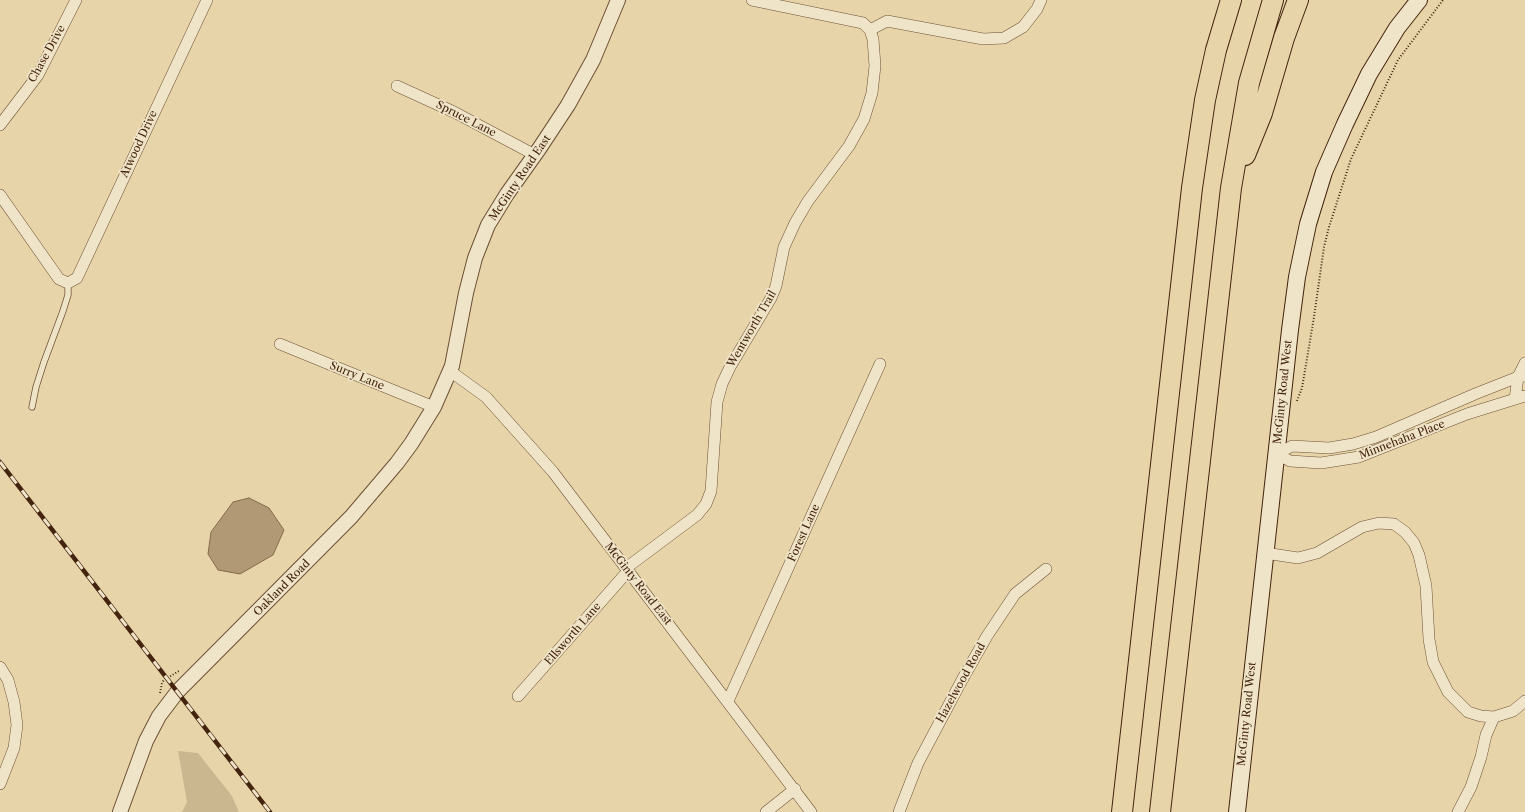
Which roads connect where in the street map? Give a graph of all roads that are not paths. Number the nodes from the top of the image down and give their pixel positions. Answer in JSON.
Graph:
{"nodes":[{"id":1,"x":76,"y":0,"type":"edge"},
{"id":2,"x":207,"y":0,"type":"edge"},
{"id":3,"x":618,"y":0,"type":"edge"},
{"id":4,"x":752,"y":0,"type":"edge"},
{"id":5,"x":1041,"y":0,"type":"edge"},
{"id":6,"x":1217,"y":0,"type":"edge"},
{"id":7,"x":1231,"y":0,"type":"edge"},
{"id":8,"x":1273,"y":0,"type":"edge"},
{"id":9,"x":1298,"y":0,"type":"edge"},
{"id":10,"x":1419,"y":0,"type":"edge"},
{"id":11,"x":870,"y":30,"type":"junction"},
{"id":12,"x":1216,"y":50,"type":"junction"},
{"id":13,"x":397,"y":86,"type":"dead end"},
{"id":14,"x":0,"y":125,"type":"edge"},
{"id":15,"x":535,"y":155,"type":"junction"},
{"id":16,"x":1230,"y":188,"type":"junction"},
{"id":17,"x":0,"y":195,"type":"edge"},
{"id":18,"x":68,"y":283,"type":"junction"},
{"id":19,"x":280,"y":344,"type":"dead end"},
{"id":20,"x":1525,"y":363,"type":"edge"},
{"id":21,"x":880,"y":364,"type":"dead end"},
{"id":22,"x":451,"y":368,"type":"junction"},
{"id":23,"x":1522,"y":377,"type":"edge"},
{"id":24,"x":1520,"y":397,"type":"edge"},
{"id":25,"x":32,"y":407,"type":"dead end"},
{"id":26,"x":434,"y":407,"type":"junction"},
{"id":27,"x":1276,"y":454,"type":"junction"},
{"id":28,"x":1265,"y":553,"type":"junction"},
{"id":29,"x":1046,"y":569,"type":"dead end"},
{"id":30,"x":627,"y":570,"type":"junction"},
{"id":31,"x":0,"y":667,"type":"edge"},
{"id":32,"x":518,"y":696,"type":"dead end"},
{"id":33,"x":728,"y":701,"type":"junction"},
{"id":34,"x":1525,"y":701,"type":"edge"},
{"id":35,"x":1494,"y":717,"type":"junction"},
{"id":36,"x":0,"y":784,"type":"edge"},
{"id":37,"x":795,"y":789,"type":"junction"},
{"id":38,"x":120,"y":812,"type":"edge"},
{"id":39,"x":766,"y":812,"type":"edge"},
{"id":40,"x":811,"y":812,"type":"edge"},
{"id":41,"x":899,"y":812,"type":"edge"},
{"id":42,"x":1122,"y":812,"type":"edge"},
{"id":43,"x":1160,"y":812,"type":"edge"},
{"id":44,"x":1237,"y":812,"type":"edge"},
{"id":45,"x":1458,"y":812,"type":"edge"}],
"edges":[{"from":1,"to":14,"type":"street","name":"Chase Drive"},
{"from":2,"to":18,"type":"street","name":"Atwood Drive"},
{"from":3,"to":15,"type":"street","name":"McGinty Road East"},
{"from":4,"to":11,"type":"street"},
{"from":5,"to":11,"type":"street"},
{"from":6,"to":12,"type":"highway"},
{"from":7,"to":12,"type":"highway"},
{"from":8,"to":16,"type":"highway"},
{"from":9,"to":16,"type":"highway"},
{"from":10,"to":27,"type":"main road","name":"McGinty Road West"},
{"from":11,"to":30,"type":"street","name":"Wentworth Trail"},
{"from":12,"to":42,"type":"highway"},
{"from":13,"to":15,"type":"street","name":"Spruce Lane"},
{"from":15,"to":22,"type":"street","name":"McGinty Road East"},
{"from":16,"to":43,"type":"highway"},
{"from":17,"to":18,"type":"street"},
{"from":18,"to":25,"type":"lane"},
{"from":19,"to":26,"type":"street","name":"Surry Lane"},
{"from":20,"to":23,"type":"street"},
{"from":21,"to":33,"type":"street","name":"Forest Lane"},
{"from":22,"to":26,"type":"street","name":"Oakland Road"},
{"from":22,"to":30,"type":"street","name":"McGinty Road East"},
{"from":23,"to":24,"type":"street"},
{"from":23,"to":27,"type":"street","name":"Minnehaha Place"},
{"from":24,"to":27,"type":"street","name":"Minnehaha Place"},
{"from":26,"to":38,"type":"street","name":"Oakland Road"},
{"from":27,"to":28,"type":"main road","name":"McGinty Road West"},
{"from":28,"to":35,"type":"street"},
{"from":28,"to":44,"type":"main road","name":"McGinty Road West"},
{"from":29,"to":41,"type":"street","name":"Hazelwood Road"},
{"from":30,"to":32,"type":"street","name":"Ellsworth Lane"},
{"from":30,"to":33,"type":"street","name":"McGinty Road East"},
{"from":31,"to":36,"type":"street"},
{"from":33,"to":37,"type":"street","name":"McGinty Road East"},
{"from":34,"to":35,"type":"street"},
{"from":35,"to":45,"type":"street"},
{"from":37,"to":39,"type":"street"},
{"from":37,"to":40,"type":"street","name":"McGinty Road East"}]}
